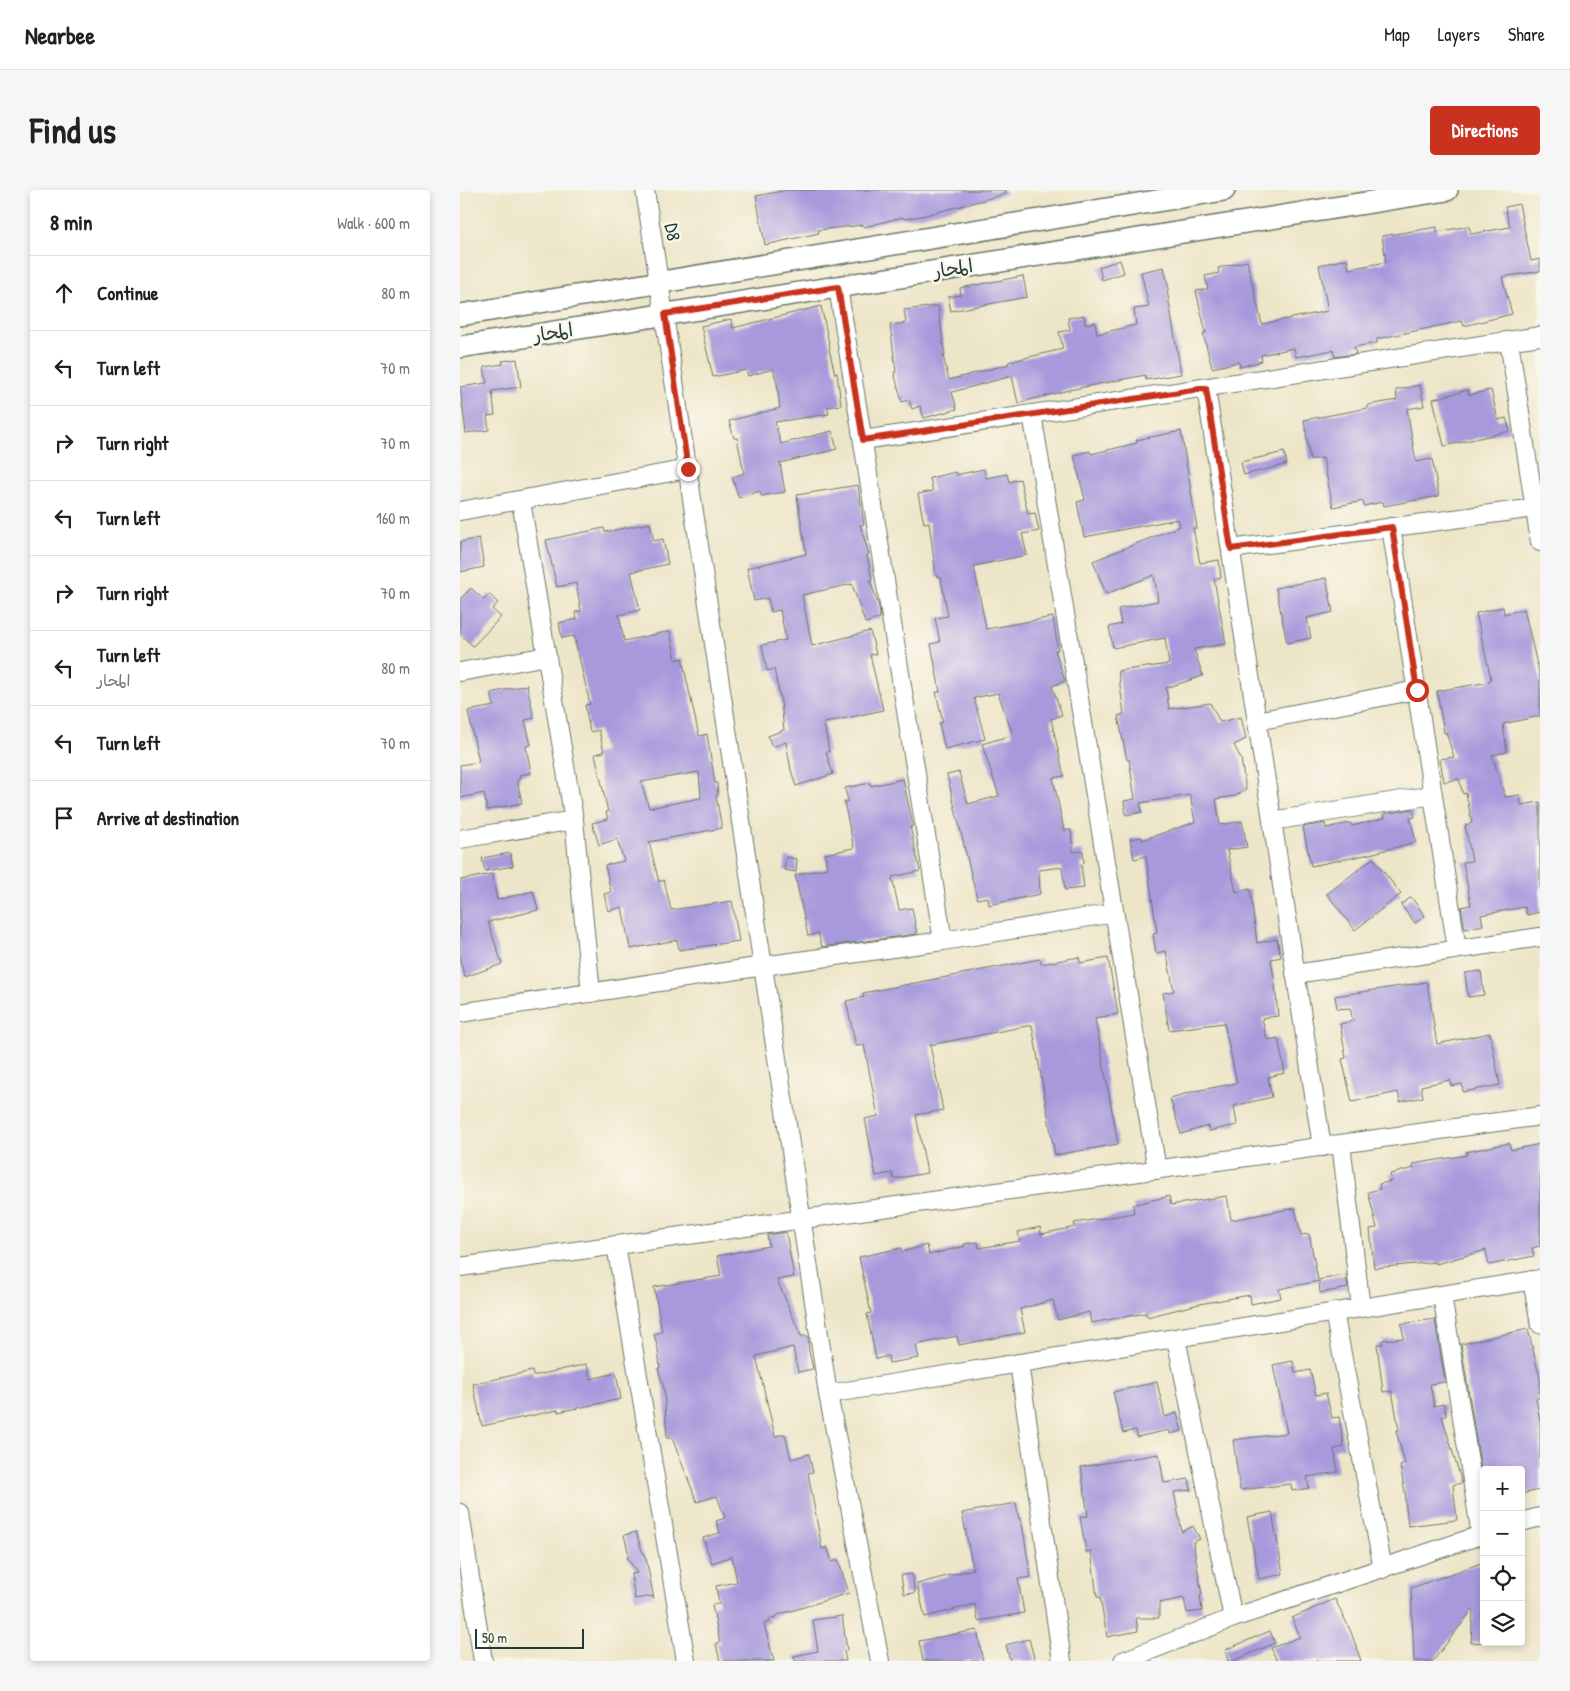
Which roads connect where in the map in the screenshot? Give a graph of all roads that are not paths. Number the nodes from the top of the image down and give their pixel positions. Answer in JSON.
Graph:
{"nodes":[{"id":1,"x":645,"y":190,"type":"edge"},
{"id":2,"x":1224,"y":190,"type":"edge"},
{"id":3,"x":1447,"y":190,"type":"edge"},
{"id":4,"x":660,"y":281,"type":"junction"},
{"id":5,"x":838,"y":287,"type":"junction"},
{"id":6,"x":665,"y":314,"type":"junction"},
{"id":7,"x":460,"y":315,"type":"edge"},
{"id":8,"x":1540,"y":336,"type":"edge"},
{"id":9,"x":1509,"y":341,"type":"junction"},
{"id":10,"x":460,"y":347,"type":"edge"},
{"id":11,"x":1206,"y":388,"type":"junction"},
{"id":12,"x":1032,"y":414,"type":"junction"},
{"id":13,"x":863,"y":440,"type":"junction"},
{"id":14,"x":688,"y":469,"type":"junction"},
{"id":15,"x":521,"y":501,"type":"junction"},
{"id":16,"x":1535,"y":508,"type":"junction"},
{"id":17,"x":460,"y":512,"type":"edge"},
{"id":18,"x":1392,"y":527,"type":"junction"},
{"id":19,"x":1540,"y":542,"type":"edge"},
{"id":20,"x":1231,"y":549,"type":"junction"},
{"id":21,"x":547,"y":656,"type":"junction"},
{"id":22,"x":460,"y":672,"type":"edge"},
{"id":23,"x":1417,"y":690,"type":"junction"},
{"id":24,"x":1257,"y":721,"type":"junction"},
{"id":25,"x":1433,"y":795,"type":"junction"},
{"id":26,"x":574,"y":820,"type":"junction"},
{"id":27,"x":1272,"y":821,"type":"junction"},
{"id":28,"x":460,"y":839,"type":"edge"},
{"id":29,"x":1114,"y":913,"type":"junction"},
{"id":30,"x":1540,"y":937,"type":"edge"},
{"id":31,"x":943,"y":941,"type":"junction"},
{"id":32,"x":1457,"y":949,"type":"junction"},
{"id":33,"x":763,"y":966,"type":"junction"},
{"id":34,"x":1295,"y":974,"type":"junction"},
{"id":35,"x":591,"y":993,"type":"junction"},
{"id":36,"x":460,"y":1013,"type":"edge"},
{"id":37,"x":1540,"y":1116,"type":"edge"},
{"id":38,"x":1340,"y":1144,"type":"junction"},
{"id":39,"x":1322,"y":1147,"type":"junction"},
{"id":40,"x":1157,"y":1170,"type":"junction"},
{"id":41,"x":802,"y":1220,"type":"junction"},
{"id":42,"x":616,"y":1246,"type":"junction"},
{"id":43,"x":460,"y":1267,"type":"edge"},
{"id":44,"x":1536,"y":1280,"type":"edge"},
{"id":45,"x":1442,"y":1295,"type":"junction"},
{"id":46,"x":1361,"y":1308,"type":"junction"},
{"id":47,"x":1334,"y":1312,"type":"junction"},
{"id":48,"x":1540,"y":1324,"type":"edge"},
{"id":49,"x":1176,"y":1338,"type":"junction"},
{"id":50,"x":1018,"y":1363,"type":"junction"},
{"id":51,"x":828,"y":1394,"type":"junction"},
{"id":52,"x":460,"y":1513,"type":"edge"},
{"id":53,"x":1540,"y":1516,"type":"edge"},
{"id":54,"x":1525,"y":1521,"type":"edge"},
{"id":55,"x":1480,"y":1523,"type":"edge"},
{"id":56,"x":1480,"y":1536,"type":"edge"},
{"id":57,"x":1383,"y":1569,"type":"junction"},
{"id":58,"x":465,"y":1585,"type":"edge"},
{"id":59,"x":1233,"y":1618,"type":"junction"},
{"id":60,"x":483,"y":1661,"type":"edge"},
{"id":61,"x":686,"y":1661,"type":"edge"},
{"id":62,"x":880,"y":1661,"type":"edge"},
{"id":63,"x":1062,"y":1661,"type":"edge"},
{"id":64,"x":1123,"y":1661,"type":"edge"}],
"edges":[{"from":1,"to":4,"type":"street","name":"D8"},
{"from":2,"to":4,"type":"street"},
{"from":3,"to":5,"type":"street","name":"المحار"},
{"from":4,"to":6,"type":"street","name":"D8"},
{"from":4,"to":7,"type":"street"},
{"from":5,"to":6,"type":"street","name":"المحار"},
{"from":5,"to":13,"type":"street"},
{"from":6,"to":10,"type":"street","name":"المحار"},
{"from":6,"to":14,"type":"street","name":"D8"},
{"from":8,"to":9,"type":"street"},
{"from":9,"to":11,"type":"street"},
{"from":9,"to":16,"type":"street"},
{"from":11,"to":12,"type":"street"},
{"from":11,"to":20,"type":"street"},
{"from":12,"to":13,"type":"street"},
{"from":12,"to":29,"type":"street"},
{"from":13,"to":31,"type":"street"},
{"from":14,"to":15,"type":"street"},
{"from":14,"to":33,"type":"street","name":"D8"},
{"from":15,"to":17,"type":"street"},
{"from":15,"to":21,"type":"street"},
{"from":16,"to":18,"type":"street"},
{"from":16,"to":19,"type":"street"},
{"from":18,"to":20,"type":"street"},
{"from":18,"to":23,"type":"street"},
{"from":20,"to":24,"type":"street"},
{"from":21,"to":22,"type":"street"},
{"from":21,"to":26,"type":"street"},
{"from":23,"to":24,"type":"street"},
{"from":23,"to":25,"type":"street"},
{"from":24,"to":27,"type":"street"},
{"from":25,"to":27,"type":"street"},
{"from":25,"to":32,"type":"street"},
{"from":26,"to":28,"type":"street"},
{"from":26,"to":35,"type":"street"},
{"from":27,"to":34,"type":"street"},
{"from":29,"to":31,"type":"street"},
{"from":29,"to":40,"type":"street"},
{"from":30,"to":32,"type":"street"},
{"from":31,"to":33,"type":"street"},
{"from":32,"to":34,"type":"street"},
{"from":33,"to":35,"type":"street"},
{"from":33,"to":41,"type":"street","name":"D8"},
{"from":34,"to":39,"type":"street"},
{"from":35,"to":36,"type":"street"},
{"from":37,"to":38,"type":"street"},
{"from":38,"to":39,"type":"street"},
{"from":38,"to":46,"type":"street"},
{"from":39,"to":40,"type":"street"},
{"from":40,"to":41,"type":"street"},
{"from":41,"to":42,"type":"street"},
{"from":41,"to":51,"type":"street","name":"D8"},
{"from":42,"to":43,"type":"street"},
{"from":42,"to":61,"type":"street"},
{"from":44,"to":45,"type":"street"},
{"from":44,"to":48,"type":"street"},
{"from":45,"to":46,"type":"street"},
{"from":45,"to":55,"type":"street"},
{"from":46,"to":47,"type":"street"},
{"from":47,"to":49,"type":"street"},
{"from":47,"to":57,"type":"street"},
{"from":49,"to":50,"type":"street"},
{"from":49,"to":59,"type":"street"},
{"from":50,"to":51,"type":"street"},
{"from":50,"to":63,"type":"street"},
{"from":51,"to":62,"type":"street","name":"D8"},
{"from":52,"to":58,"type":"street"},
{"from":53,"to":54,"type":"street"},
{"from":56,"to":57,"type":"street"},
{"from":57,"to":59,"type":"street"},
{"from":58,"to":60,"type":"street"},
{"from":59,"to":64,"type":"street"}]}
